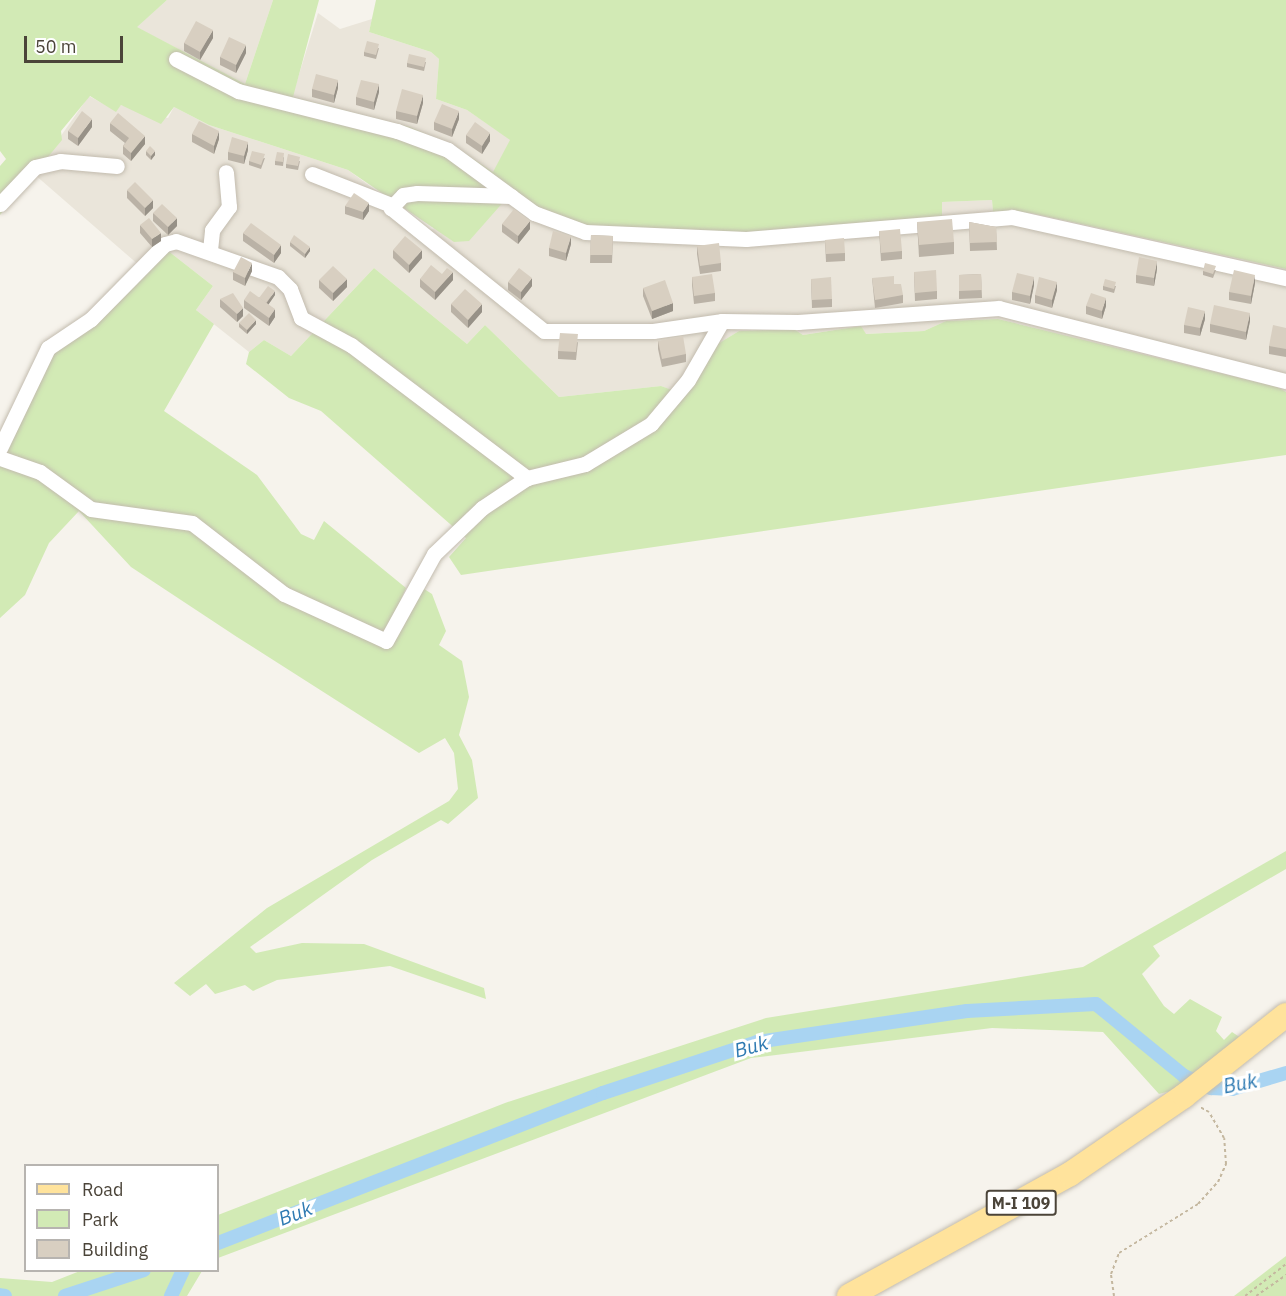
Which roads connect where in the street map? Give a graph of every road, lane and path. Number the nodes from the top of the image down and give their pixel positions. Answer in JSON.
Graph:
{"nodes":[{"id":1,"x":176,"y":59,"type":"dead end"},
{"id":2,"x":117,"y":166,"type":"dead end"},
{"id":3,"x":226,"y":172,"type":"dead end"},
{"id":4,"x":312,"y":174,"type":"dead end"},
{"id":5,"x":511,"y":196,"type":"junction"},
{"id":6,"x":0,"y":204,"type":"edge"},
{"id":7,"x":391,"y":205,"type":"junction"},
{"id":8,"x":210,"y":250,"type":"junction"},
{"id":9,"x":1286,"y":278,"type":"edge"},
{"id":10,"x":722,"y":321,"type":"junction"},
{"id":11,"x":1286,"y":381,"type":"edge"},
{"id":12,"x":0,"y":448,"type":"edge"},
{"id":13,"x":0,"y":458,"type":"edge"},
{"id":14,"x":527,"y":478,"type":"junction"},
{"id":15,"x":1286,"y":1015,"type":"edge"},
{"id":16,"x":1181,"y":1099,"type":"junction"},
{"id":17,"x":1286,"y":1264,"type":"edge"},
{"id":18,"x":1286,"y":1275,"type":"edge"},
{"id":19,"x":849,"y":1296,"type":"edge"},
{"id":20,"x":1114,"y":1296,"type":"edge"},
{"id":21,"x":1245,"y":1296,"type":"edge"},
{"id":22,"x":1256,"y":1296,"type":"edge"}],
"edges":[{"from":1,"to":5,"type":"street"},
{"from":2,"to":6,"type":"street"},
{"from":3,"to":8,"type":"street"},
{"from":4,"to":7,"type":"street"},
{"from":5,"to":7,"type":"street"},
{"from":5,"to":9,"type":"street"},
{"from":7,"to":10,"type":"street"},
{"from":8,"to":12,"type":"street"},
{"from":8,"to":14,"type":"street"},
{"from":10,"to":11,"type":"street"},
{"from":10,"to":14,"type":"street"},
{"from":13,"to":14,"type":"street"},
{"from":15,"to":16,"type":"main road","number":"M-I 109"},
{"from":16,"to":19,"type":"main road","number":"M-I 109"},
{"from":16,"to":20,"type":"path"},
{"from":17,"to":21,"type":"path"},
{"from":18,"to":22,"type":"path"}]}
